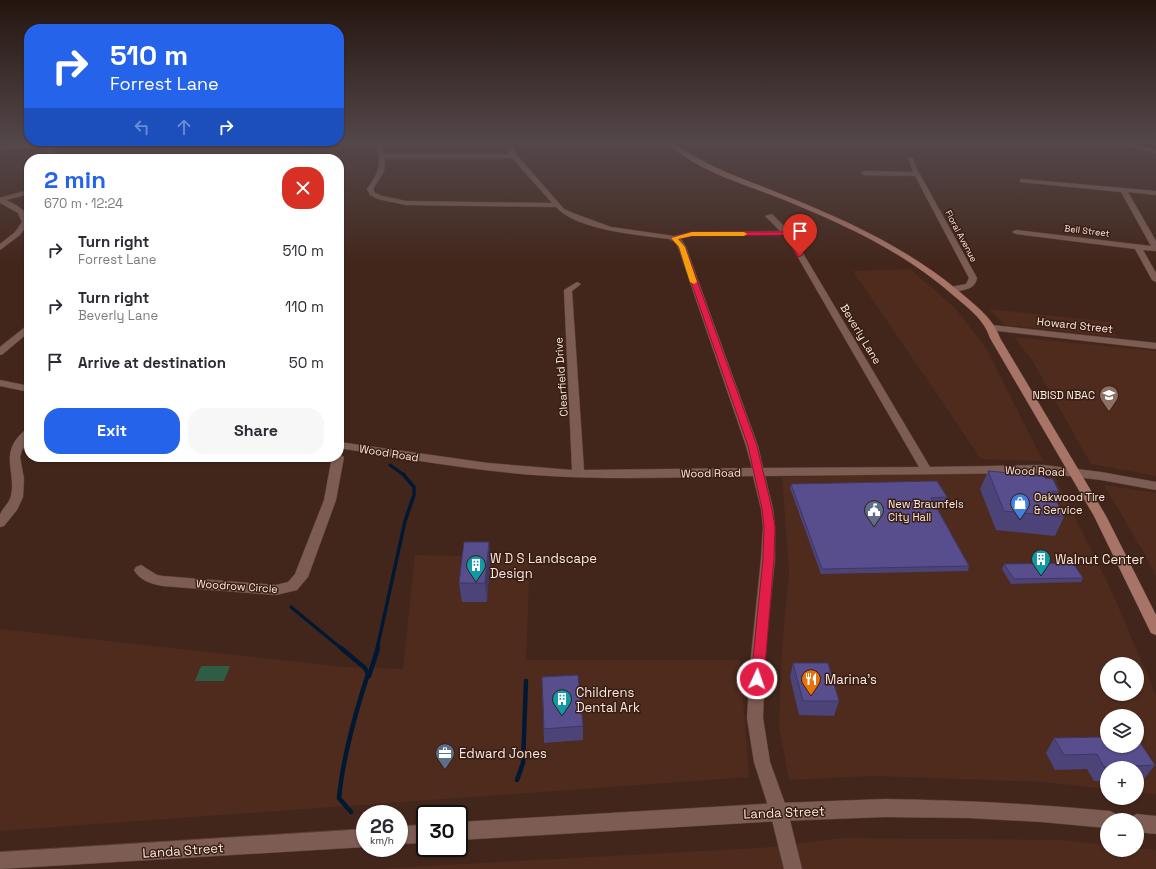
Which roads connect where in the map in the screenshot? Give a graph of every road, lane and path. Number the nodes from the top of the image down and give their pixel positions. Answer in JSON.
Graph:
{"nodes":[{"id":1,"x":374,"y":184,"type":"edge"},
{"id":2,"x":539,"y":184,"type":"edge"},
{"id":3,"x":750,"y":184,"type":"edge"},
{"id":4,"x":923,"y":184,"type":"edge"},
{"id":5,"x":1051,"y":184,"type":"edge"},
{"id":6,"x":1123,"y":190,"type":"junction"},
{"id":7,"x":24,"y":193,"type":"edge"},
{"id":8,"x":1156,"y":193,"type":"edge"},
{"id":9,"x":0,"y":200,"type":"edge"},
{"id":10,"x":558,"y":205,"type":"junction"},
{"id":11,"x":24,"y":214,"type":"edge"},
{"id":12,"x":769,"y":216,"type":"dead end"},
{"id":13,"x":24,"y":223,"type":"edge"},
{"id":14,"x":1016,"y":232,"type":"dead end"},
{"id":15,"x":787,"y":234,"type":"junction"},
{"id":16,"x":674,"y":238,"type":"junction"},
{"id":17,"x":1138,"y":247,"type":"junction"},
{"id":18,"x":0,"y":248,"type":"edge"},
{"id":19,"x":1156,"y":248,"type":"edge"},
{"id":20,"x":1156,"y":280,"type":"edge"},
{"id":21,"x":577,"y":284,"type":"dead end"},
{"id":22,"x":953,"y":289,"type":"junction"},
{"id":23,"x":992,"y":328,"type":"junction"},
{"id":24,"x":24,"y":332,"type":"edge"},
{"id":25,"x":1156,"y":346,"type":"edge"},
{"id":26,"x":0,"y":352,"type":"edge"},
{"id":27,"x":0,"y":384,"type":"edge"},
{"id":28,"x":24,"y":388,"type":"edge"},
{"id":29,"x":24,"y":438,"type":"edge"},
{"id":30,"x":344,"y":450,"type":"edge"},
{"id":31,"x":338,"y":462,"type":"edge"},
{"id":32,"x":926,"y":469,"type":"junction"},
{"id":33,"x":760,"y":472,"type":"junction"},
{"id":34,"x":1075,"y":473,"type":"junction"},
{"id":35,"x":578,"y":474,"type":"junction"},
{"id":36,"x":1156,"y":486,"type":"edge"},
{"id":37,"x":0,"y":523,"type":"edge"},
{"id":38,"x":141,"y":570,"type":"dead end"},
{"id":39,"x":1156,"y":629,"type":"edge"},
{"id":40,"x":778,"y":812,"type":"junction"},
{"id":41,"x":1100,"y":819,"type":"edge"},
{"id":42,"x":1144,"y":824,"type":"edge"},
{"id":43,"x":1156,"y":825,"type":"edge"},
{"id":44,"x":468,"y":831,"type":"edge"},
{"id":45,"x":356,"y":839,"type":"edge"},
{"id":46,"x":0,"y":861,"type":"edge"},
{"id":47,"x":793,"y":869,"type":"edge"}],
"edges":[{"from":1,"to":10,"type":"street"},
{"from":2,"to":10,"type":"street"},
{"from":3,"to":22,"type":"main road"},
{"from":4,"to":22,"type":"street","name":"Floral Avenue"},
{"from":5,"to":6,"type":"street"},
{"from":6,"to":8,"type":"street"},
{"from":6,"to":19,"type":"street"},
{"from":7,"to":9,"type":"street"},
{"from":9,"to":11,"type":"street"},
{"from":10,"to":16,"type":"street"},
{"from":12,"to":15,"type":"street","name":"Beverly Lane"},
{"from":13,"to":18,"type":"street"},
{"from":14,"to":17,"type":"street","name":"Bell Street"},
{"from":15,"to":16,"type":"street"},
{"from":15,"to":32,"type":"street","name":"Beverly Lane"},
{"from":16,"to":33,"type":"street"},
{"from":17,"to":19,"type":"street","name":"Bell Street"},
{"from":17,"to":20,"type":"street"},
{"from":21,"to":35,"type":"street","name":"Clearfield Drive"},
{"from":22,"to":23,"type":"main road"},
{"from":23,"to":25,"type":"street","name":"Howard Street"},
{"from":23,"to":34,"type":"main road"},
{"from":24,"to":26,"type":"street"},
{"from":27,"to":28,"type":"street"},
{"from":29,"to":37,"type":"street"},
{"from":30,"to":35,"type":"street","name":"Wood Road"},
{"from":31,"to":38,"type":"street","name":"Woodrow Circle"},
{"from":32,"to":33,"type":"street","name":"Wood Road"},
{"from":32,"to":34,"type":"street","name":"Wood Road"},
{"from":33,"to":35,"type":"street","name":"Wood Road"},
{"from":33,"to":40,"type":"street"},
{"from":34,"to":36,"type":"street","name":"Wood Road"},
{"from":34,"to":39,"type":"main road"},
{"from":40,"to":41,"type":"street","name":"Landa Street"},
{"from":40,"to":44,"type":"street","name":"Landa Street"},
{"from":40,"to":47,"type":"street"},
{"from":42,"to":43,"type":"street"},
{"from":45,"to":46,"type":"street","name":"Landa Street"}]}
